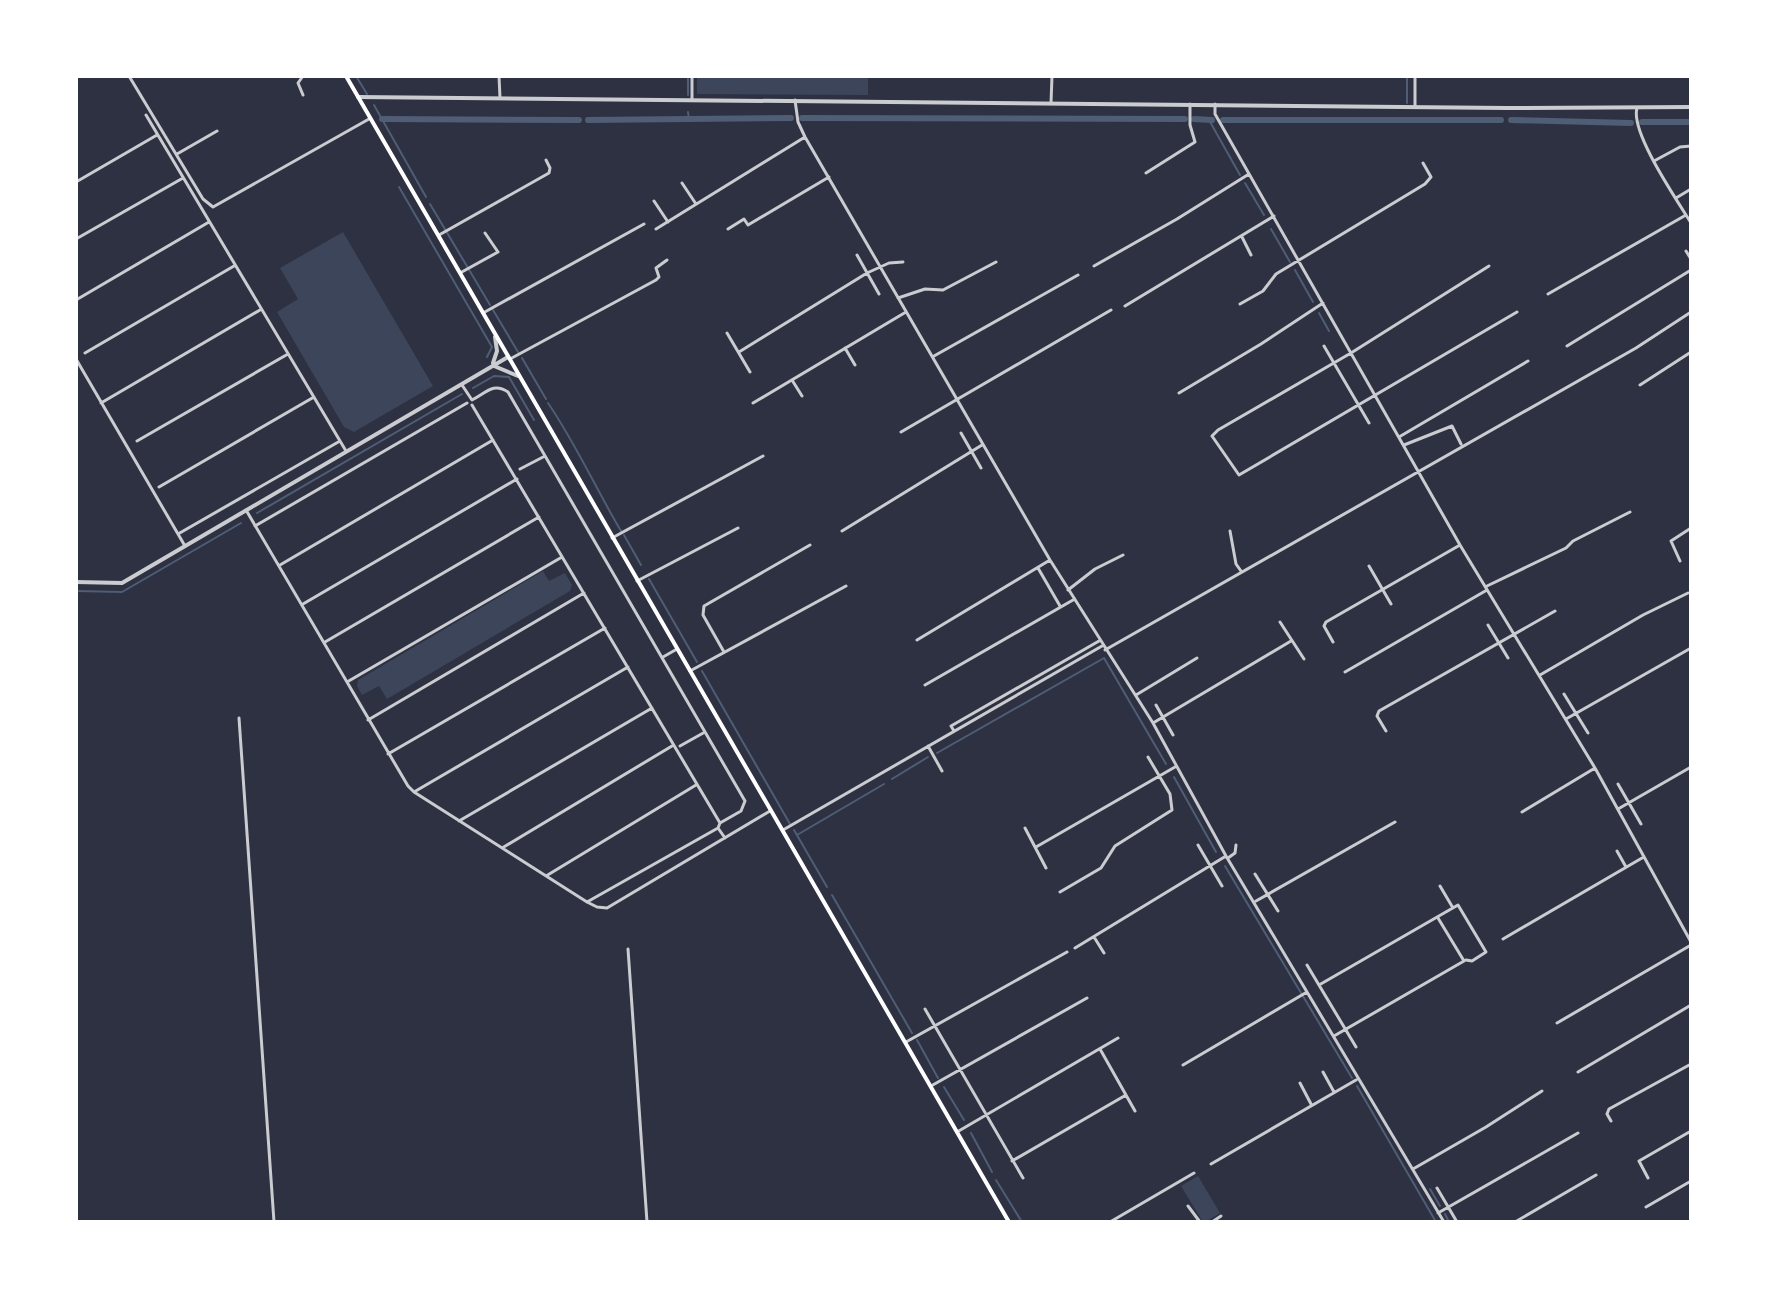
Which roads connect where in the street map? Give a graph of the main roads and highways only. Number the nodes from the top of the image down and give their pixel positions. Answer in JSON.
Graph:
{"nodes":[{"id":1,"x":346,"y":76,"type":"edge"},
{"id":2,"x":1009,"y":1222,"type":"edge"}],
"edges":[{"from":1,"to":2,"type":"main road"}]}
